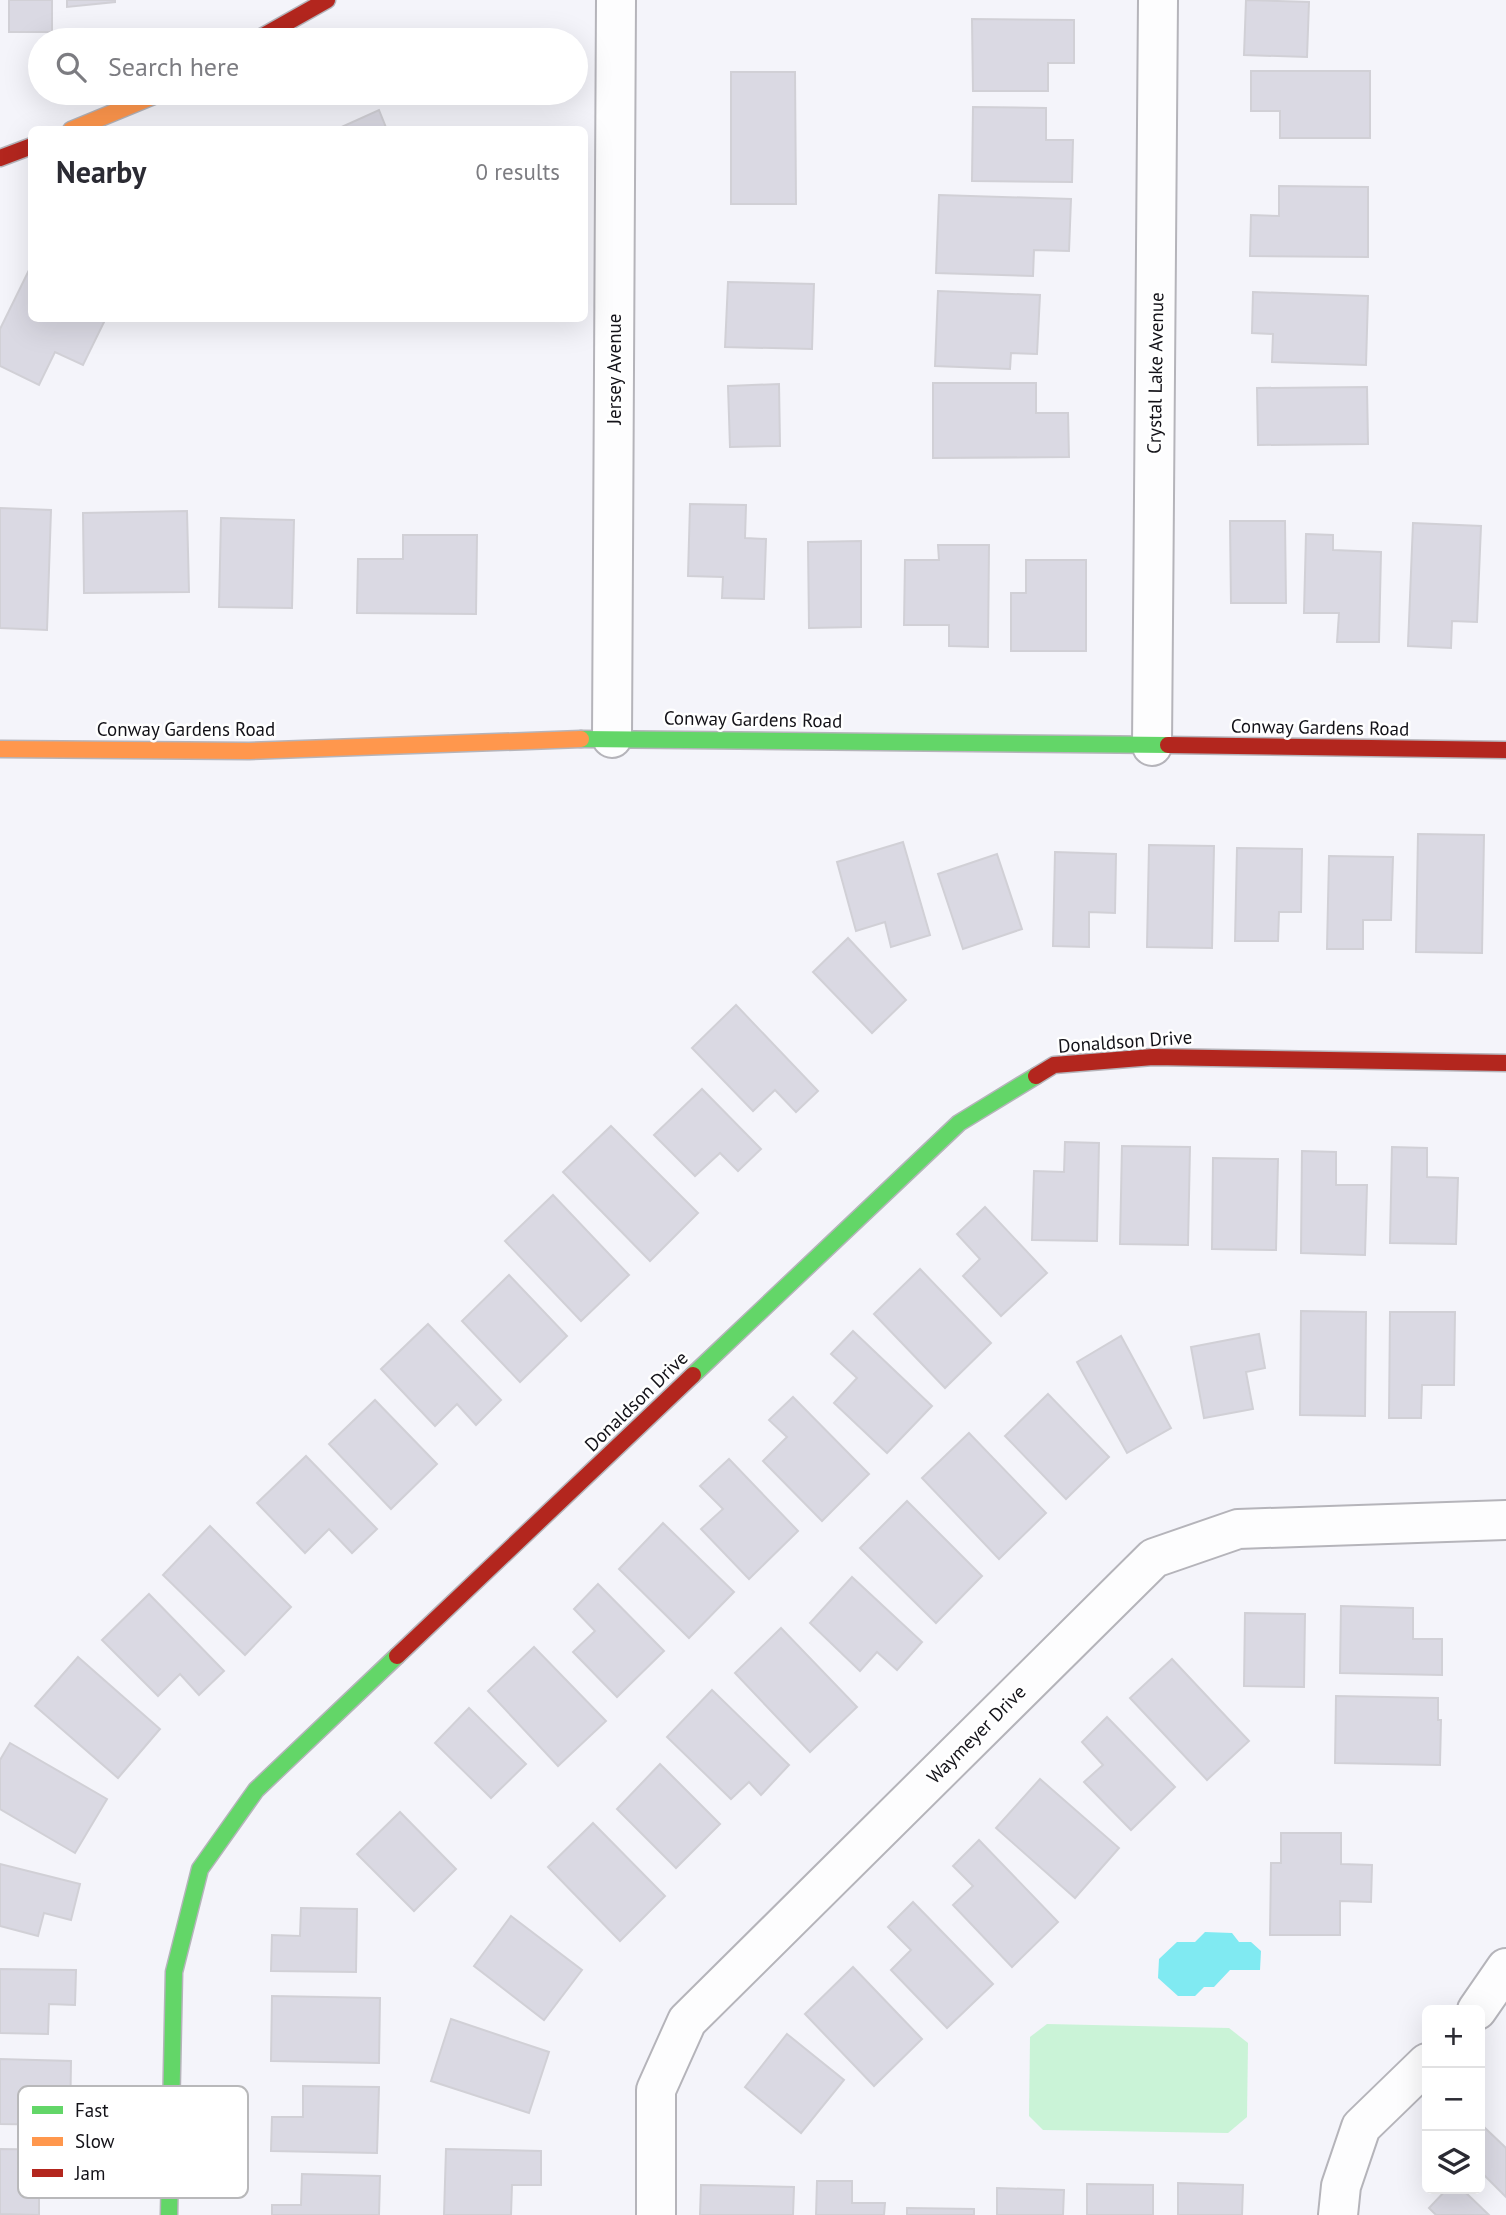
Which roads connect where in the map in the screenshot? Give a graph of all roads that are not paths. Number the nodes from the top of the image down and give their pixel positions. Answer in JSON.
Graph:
{"nodes":[{"id":1,"x":327,"y":0,"type":"edge"},
{"id":2,"x":616,"y":0,"type":"edge"},
{"id":3,"x":1158,"y":0,"type":"edge"},
{"id":4,"x":277,"y":28,"type":"edge"},
{"id":5,"x":132,"y":105,"type":"edge"},
{"id":6,"x":81,"y":126,"type":"edge"},
{"id":7,"x":28,"y":148,"type":"edge"},
{"id":8,"x":0,"y":158,"type":"edge"},
{"id":9,"x":612,"y":738,"type":"junction"},
{"id":10,"x":1152,"y":746,"type":"junction"},
{"id":11,"x":0,"y":749,"type":"edge"},
{"id":12,"x":1506,"y":750,"type":"edge"},
{"id":13,"x":1506,"y":1063,"type":"edge"},
{"id":14,"x":1506,"y":1520,"type":"edge"},
{"id":15,"x":1506,"y":1968,"type":"edge"},
{"id":16,"x":1480,"y":2005,"type":"edge"},
{"id":17,"x":1422,"y":2068,"type":"edge"},
{"id":18,"x":172,"y":2086,"type":"edge"},
{"id":19,"x":656,"y":2215,"type":"edge"},
{"id":20,"x":1338,"y":2215,"type":"edge"}],
"edges":[{"from":1,"to":4,"type":"street"},
{"from":2,"to":9,"type":"street","name":"Jersey Avenue"},
{"from":3,"to":10,"type":"street","name":"Crystal Lake Avenue"},
{"from":5,"to":6,"type":"street"},
{"from":7,"to":8,"type":"street"},
{"from":9,"to":10,"type":"street","name":"Conway Gardens Road"},
{"from":9,"to":11,"type":"street","name":"Conway Gardens Road"},
{"from":10,"to":12,"type":"street","name":"Conway Gardens Road"},
{"from":13,"to":18,"type":"street","name":"Donaldson Drive"},
{"from":14,"to":19,"type":"street","name":"Waymeyer Drive"},
{"from":15,"to":16,"type":"street"},
{"from":17,"to":20,"type":"street"}]}
